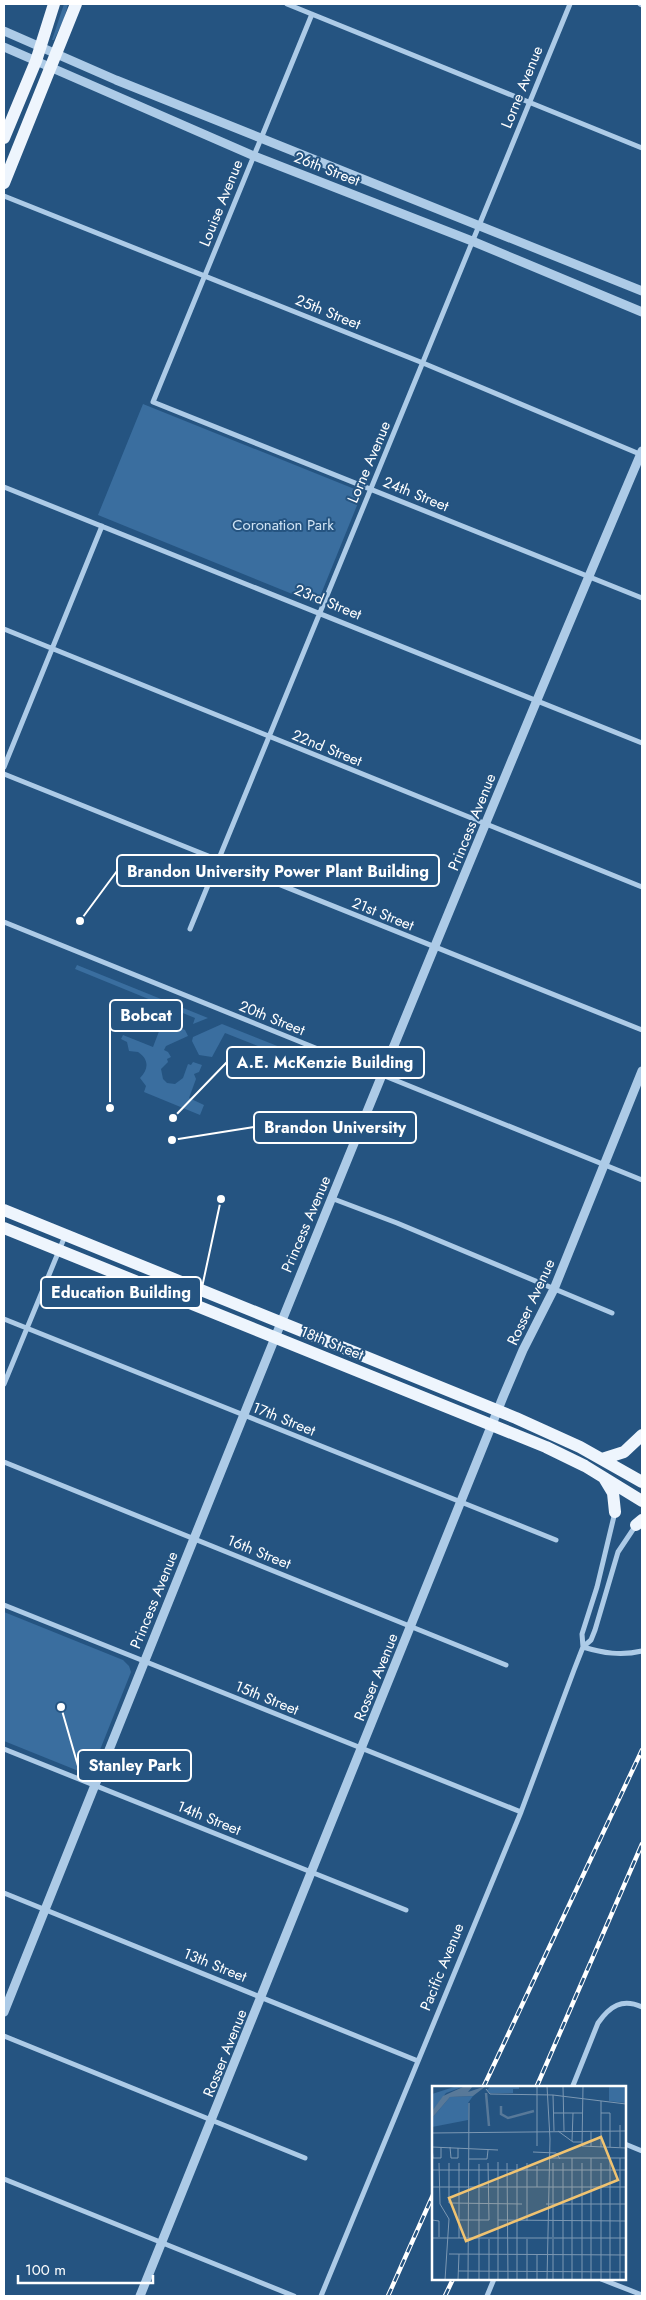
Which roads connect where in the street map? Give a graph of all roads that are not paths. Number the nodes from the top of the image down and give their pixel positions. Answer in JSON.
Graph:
{"nodes":[{"id":1,"x":54,"y":4,"type":"edge"},
{"id":2,"x":76,"y":4,"type":"edge"},
{"id":3,"x":287,"y":4,"type":"edge"},
{"id":4,"x":570,"y":4,"type":"edge"},
{"id":5,"x":312,"y":14,"type":"junction"},
{"id":6,"x":4,"y":31,"type":"edge"},
{"id":7,"x":4,"y":47,"type":"edge"},
{"id":8,"x":40,"y":48,"type":"junction"},
{"id":9,"x":56,"y":55,"type":"junction"},
{"id":10,"x":36,"y":61,"type":"junction"},
{"id":11,"x":50,"y":68,"type":"junction"},
{"id":12,"x":530,"y":103,"type":"junction"},
{"id":13,"x":4,"y":138,"type":"edge"},
{"id":14,"x":262,"y":138,"type":"junction"},
{"id":15,"x":642,"y":148,"type":"edge"},
{"id":16,"x":254,"y":156,"type":"junction"},
{"id":17,"x":4,"y":183,"type":"edge"},
{"id":18,"x":4,"y":196,"type":"edge"},
{"id":19,"x":479,"y":225,"type":"junction"},
{"id":20,"x":472,"y":241,"type":"junction"},
{"id":21,"x":204,"y":277,"type":"junction"},
{"id":22,"x":642,"y":292,"type":"edge"},
{"id":23,"x":642,"y":312,"type":"edge"},
{"id":24,"x":423,"y":363,"type":"junction"},
{"id":25,"x":153,"y":402,"type":"joint"},
{"id":26,"x":642,"y":453,"type":"edge"},
{"id":27,"x":4,"y":487,"type":"edge"},
{"id":28,"x":371,"y":489,"type":"junction"},
{"id":29,"x":102,"y":526,"type":"junction"},
{"id":30,"x":587,"y":576,"type":"junction"},
{"id":31,"x":642,"y":598,"type":"edge"},
{"id":32,"x":320,"y":613,"type":"junction"},
{"id":33,"x":4,"y":630,"type":"edge"},
{"id":34,"x":52,"y":648,"type":"junction"},
{"id":35,"x":536,"y":700,"type":"junction"},
{"id":36,"x":268,"y":737,"type":"junction"},
{"id":37,"x":642,"y":743,"type":"edge"},
{"id":38,"x":4,"y":767,"type":"edge"},
{"id":39,"x":4,"y":774,"type":"edge"},
{"id":40,"x":485,"y":824,"type":"junction"},
{"id":41,"x":217,"y":861,"type":"junction"},
{"id":42,"x":642,"y":887,"type":"edge"},
{"id":43,"x":4,"y":922,"type":"edge"},
{"id":44,"x":190,"y":928,"type":"dead end"},
{"id":45,"x":436,"y":948,"type":"junction"},
{"id":46,"x":642,"y":1030,"type":"edge"},
{"id":47,"x":642,"y":1071,"type":"edge"},
{"id":48,"x":382,"y":1076,"type":"junction"},
{"id":49,"x":604,"y":1164,"type":"junction"},
{"id":50,"x":642,"y":1180,"type":"edge"},
{"id":51,"x":332,"y":1198,"type":"junction"},
{"id":52,"x":4,"y":1210,"type":"edge"},
{"id":53,"x":4,"y":1228,"type":"edge"},
{"id":54,"x":65,"y":1235,"type":"junction"},
{"id":55,"x":59,"y":1250,"type":"junction"},
{"id":56,"x":554,"y":1289,"type":"junction"},
{"id":57,"x":612,"y":1313,"type":"dead end"},
{"id":58,"x":4,"y":1319,"type":"edge"},
{"id":59,"x":280,"y":1322,"type":"junction"},
{"id":60,"x":26,"y":1328,"type":"junction"},
{"id":61,"x":275,"y":1337,"type":"junction"},
{"id":62,"x":4,"y":1384,"type":"edge"},
{"id":63,"x":498,"y":1411,"type":"junction"},
{"id":64,"x":243,"y":1416,"type":"junction"},
{"id":65,"x":492,"y":1425,"type":"junction"},
{"id":66,"x":642,"y":1435,"type":"edge"},
{"id":67,"x":602,"y":1458,"type":"junction"},
{"id":68,"x":4,"y":1462,"type":"edge"},
{"id":69,"x":603,"y":1476,"type":"junction"},
{"id":70,"x":642,"y":1482,"type":"edge"},
{"id":71,"x":642,"y":1501,"type":"edge"},
{"id":72,"x":461,"y":1504,"type":"junction"},
{"id":73,"x":615,"y":1512,"type":"joint"},
{"id":74,"x":639,"y":1522,"type":"edge"},
{"id":75,"x":194,"y":1538,"type":"junction"},
{"id":76,"x":556,"y":1540,"type":"dead end"},
{"id":77,"x":4,"y":1605,"type":"edge"},
{"id":78,"x":411,"y":1626,"type":"junction"},
{"id":79,"x":583,"y":1647,"type":"junction"},
{"id":80,"x":642,"y":1652,"type":"edge"},
{"id":81,"x":144,"y":1663,"type":"junction"},
{"id":82,"x":506,"y":1664,"type":"dead end"},
{"id":83,"x":4,"y":1749,"type":"edge"},
{"id":84,"x":362,"y":1750,"type":"junction"},
{"id":85,"x":95,"y":1786,"type":"junction"},
{"id":86,"x":520,"y":1812,"type":"junction"},
{"id":87,"x":311,"y":1874,"type":"junction"},
{"id":88,"x":4,"y":1893,"type":"edge"},
{"id":89,"x":45,"y":1909,"type":"junction"},
{"id":90,"x":406,"y":1910,"type":"dead end"},
{"id":91,"x":262,"y":1997,"type":"junction"},
{"id":92,"x":642,"y":2007,"type":"edge"},
{"id":93,"x":4,"y":2012,"type":"edge"},
{"id":94,"x":4,"y":2036,"type":"edge"},
{"id":95,"x":418,"y":2061,"type":"junction"},
{"id":96,"x":573,"y":2086,"type":"edge"},
{"id":97,"x":212,"y":2121,"type":"junction"},
{"id":98,"x":626,"y":2144,"type":"edge"},
{"id":99,"x":642,"y":2151,"type":"edge"},
{"id":100,"x":305,"y":2158,"type":"dead end"},
{"id":101,"x":4,"y":2179,"type":"edge"},
{"id":102,"x":162,"y":2243,"type":"junction"},
{"id":103,"x":494,"y":2280,"type":"edge"},
{"id":104,"x":604,"y":2280,"type":"edge"},
{"id":105,"x":642,"y":2295,"type":"edge"},
{"id":106,"x":140,"y":2296,"type":"edge"},
{"id":107,"x":294,"y":2296,"type":"edge"},
{"id":108,"x":321,"y":2296,"type":"edge"},
{"id":109,"x":487,"y":2296,"type":"edge"}],
"edges":[{"from":1,"to":8,"type":"main road"},
{"from":2,"to":9,"type":"main road"},
{"from":3,"to":5,"type":"street"},
{"from":4,"to":12,"type":"street","name":"Lorne Avenue"},
{"from":5,"to":12,"type":"street"},
{"from":5,"to":14,"type":"street","name":"Louise Avenue"},
{"from":6,"to":8,"type":"street","name":"26th Street"},
{"from":7,"to":10,"type":"street","name":"26th Street"},
{"from":8,"to":9,"type":"street","name":"26th Street"},
{"from":8,"to":10,"type":"main road"},
{"from":9,"to":11,"type":"main road"},
{"from":9,"to":14,"type":"street","name":"26th Street"},
{"from":10,"to":11,"type":"street","name":"26th Street"},
{"from":10,"to":13,"type":"main road"},
{"from":11,"to":16,"type":"street","name":"26th Street"},
{"from":11,"to":17,"type":"main road"},
{"from":12,"to":15,"type":"street"},
{"from":12,"to":19,"type":"street","name":"Lorne Avenue"},
{"from":14,"to":16,"type":"street","name":"Louise Avenue"},
{"from":14,"to":19,"type":"street","name":"26th Street"},
{"from":16,"to":20,"type":"street","name":"26th Street"},
{"from":16,"to":21,"type":"street","name":"Louise Avenue"},
{"from":18,"to":21,"type":"street","name":"25th Street"},
{"from":19,"to":20,"type":"street","name":"Lorne Avenue"},
{"from":19,"to":22,"type":"street","name":"26th Street"},
{"from":20,"to":23,"type":"street","name":"26th Street"},
{"from":20,"to":24,"type":"street","name":"Lorne Avenue"},
{"from":21,"to":24,"type":"street","name":"25th Street"},
{"from":21,"to":25,"type":"street","name":"Louise Avenue"},
{"from":24,"to":26,"type":"street","name":"25th Street"},
{"from":24,"to":28,"type":"street","name":"Lorne Avenue"},
{"from":25,"to":28,"type":"street","name":"24th Street"},
{"from":26,"to":30,"type":"street","name":"Princess Avenue"},
{"from":27,"to":29,"type":"street","name":"23rd Street"},
{"from":28,"to":30,"type":"street","name":"24th Street"},
{"from":28,"to":32,"type":"street","name":"Lorne Avenue"},
{"from":29,"to":32,"type":"street","name":"23rd Street"},
{"from":29,"to":34,"type":"street"},
{"from":30,"to":31,"type":"street","name":"24th Street"},
{"from":30,"to":35,"type":"street","name":"Princess Avenue"},
{"from":32,"to":35,"type":"street","name":"23rd Street"},
{"from":32,"to":36,"type":"street","name":"Lorne Avenue"},
{"from":33,"to":34,"type":"street","name":"22nd Street"},
{"from":34,"to":36,"type":"street","name":"22nd Street"},
{"from":34,"to":38,"type":"street"},
{"from":35,"to":37,"type":"street","name":"23rd Street"},
{"from":35,"to":40,"type":"street","name":"Princess Avenue"},
{"from":36,"to":40,"type":"street","name":"22nd Street"},
{"from":36,"to":41,"type":"street","name":"Lorne Avenue"},
{"from":39,"to":41,"type":"street","name":"21st Street"},
{"from":40,"to":42,"type":"street","name":"22nd Street"},
{"from":40,"to":45,"type":"street","name":"Princess Avenue"},
{"from":41,"to":44,"type":"street","name":"Lorne Avenue"},
{"from":41,"to":45,"type":"street","name":"21st Street"},
{"from":43,"to":48,"type":"street","name":"20th Street"},
{"from":45,"to":46,"type":"street","name":"21st Street"},
{"from":45,"to":48,"type":"street","name":"Princess Avenue"},
{"from":47,"to":49,"type":"street","name":"Rosser Avenue"},
{"from":48,"to":49,"type":"street","name":"20th Street"},
{"from":48,"to":51,"type":"street","name":"Princess Avenue"},
{"from":49,"to":50,"type":"street","name":"20th Street"},
{"from":49,"to":56,"type":"street","name":"Rosser Avenue"},
{"from":51,"to":56,"type":"street"},
{"from":51,"to":59,"type":"street","name":"Princess Avenue"},
{"from":52,"to":54,"type":"main road","name":"18th Street"},
{"from":53,"to":55,"type":"main road","name":"18th Street"},
{"from":54,"to":55,"type":"street"},
{"from":54,"to":59,"type":"main road","name":"18th Street"},
{"from":55,"to":60,"type":"street"},
{"from":55,"to":61,"type":"main road","name":"18th Street"},
{"from":56,"to":57,"type":"street"},
{"from":56,"to":63,"type":"street","name":"Rosser Avenue"},
{"from":58,"to":60,"type":"street","name":"17th Street"},
{"from":59,"to":61,"type":"street","name":"Princess Avenue"},
{"from":59,"to":63,"type":"main road","name":"18th Street"},
{"from":60,"to":62,"type":"street"},
{"from":60,"to":64,"type":"street","name":"17th Street"},
{"from":61,"to":64,"type":"street","name":"Princess Avenue"},
{"from":61,"to":65,"type":"main road","name":"18th Street"},
{"from":63,"to":65,"type":"street","name":"Rosser Avenue"},
{"from":63,"to":67,"type":"main road","name":"18th Street"},
{"from":64,"to":72,"type":"street","name":"17th Street"},
{"from":64,"to":75,"type":"street","name":"Princess Avenue"},
{"from":65,"to":69,"type":"main road","name":"18th Street"},
{"from":65,"to":72,"type":"street","name":"Rosser Avenue"},
{"from":66,"to":67,"type":"main road"},
{"from":67,"to":70,"type":"main road","name":"18th Street"},
{"from":68,"to":75,"type":"street","name":"16th Street"},
{"from":69,"to":71,"type":"main road","name":"18th Street"},
{"from":69,"to":73,"type":"main road"},
{"from":72,"to":76,"type":"street","name":"17th Street"},
{"from":72,"to":78,"type":"street","name":"Rosser Avenue"},
{"from":73,"to":79,"type":"street","name":"Pacific Avenue"},
{"from":74,"to":79,"type":"street","name":"Pacific Avenue"},
{"from":75,"to":78,"type":"street","name":"16th Street"},
{"from":75,"to":81,"type":"street","name":"Princess Avenue"},
{"from":77,"to":81,"type":"street","name":"15th Street"},
{"from":78,"to":82,"type":"street","name":"16th Street"},
{"from":78,"to":84,"type":"street","name":"Rosser Avenue"},
{"from":79,"to":80,"type":"street"},
{"from":79,"to":86,"type":"street","name":"Pacific Avenue"},
{"from":81,"to":84,"type":"street","name":"15th Street"},
{"from":81,"to":85,"type":"street","name":"Princess Avenue"},
{"from":83,"to":85,"type":"street","name":"14th Street"},
{"from":84,"to":86,"type":"street","name":"15th Street"},
{"from":84,"to":87,"type":"street","name":"Rosser Avenue"},
{"from":85,"to":87,"type":"street","name":"14th Street"},
{"from":85,"to":89,"type":"street","name":"Princess Avenue"},
{"from":86,"to":95,"type":"street","name":"Pacific Avenue"},
{"from":87,"to":90,"type":"street","name":"14th Street"},
{"from":87,"to":91,"type":"street","name":"Rosser Avenue"},
{"from":88,"to":89,"type":"street","name":"13th Street"},
{"from":89,"to":91,"type":"street","name":"13th Street"},
{"from":89,"to":93,"type":"street","name":"Princess Avenue"},
{"from":91,"to":95,"type":"street","name":"13th Street"},
{"from":91,"to":97,"type":"street","name":"Rosser Avenue"},
{"from":92,"to":96,"type":"street"},
{"from":94,"to":97,"type":"street"},
{"from":95,"to":108,"type":"street","name":"Pacific Avenue"},
{"from":97,"to":100,"type":"street"},
{"from":97,"to":102,"type":"street","name":"Rosser Avenue"},
{"from":98,"to":99,"type":"street"},
{"from":101,"to":102,"type":"street"},
{"from":102,"to":106,"type":"street","name":"Rosser Avenue"},
{"from":102,"to":107,"type":"street"},
{"from":103,"to":109,"type":"street"},
{"from":104,"to":105,"type":"street"}]}
